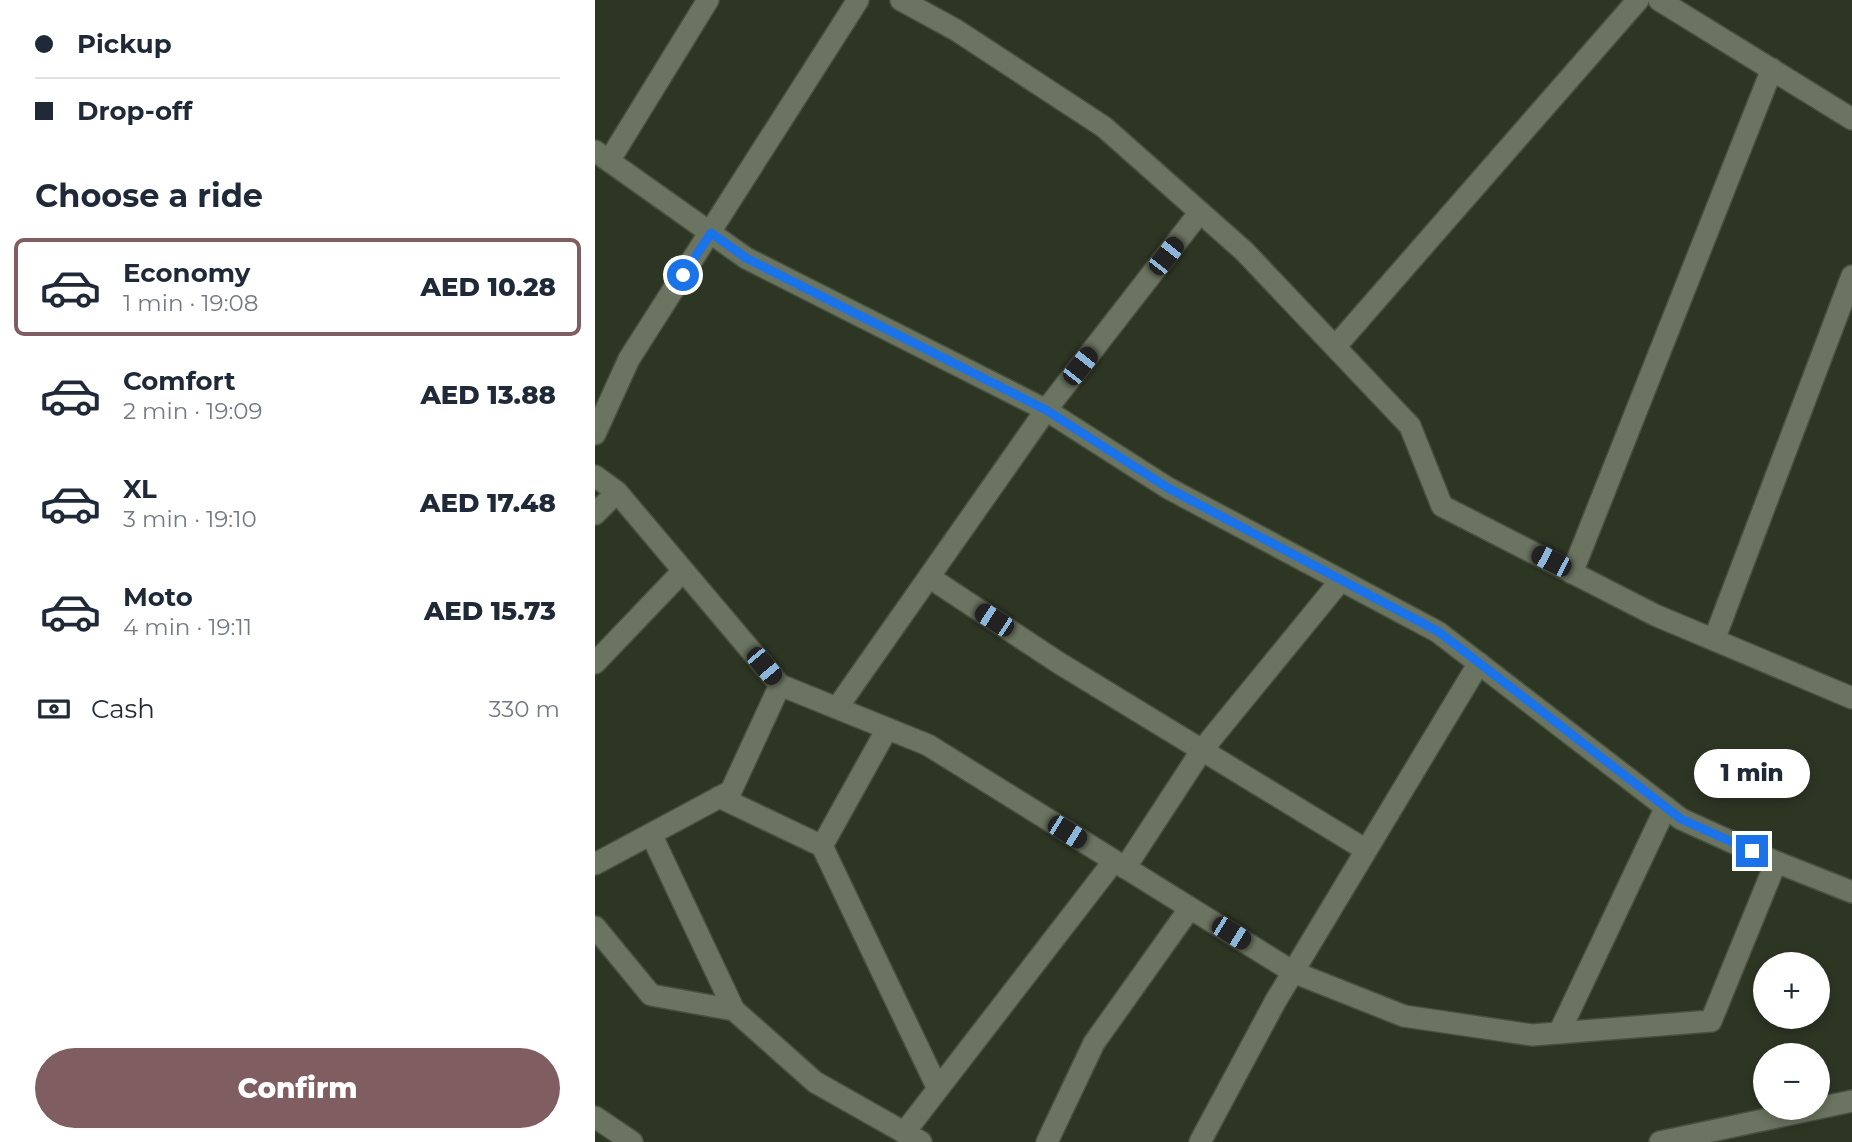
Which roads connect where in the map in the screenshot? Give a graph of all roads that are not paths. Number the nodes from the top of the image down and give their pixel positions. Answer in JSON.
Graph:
{"nodes":[{"id":1,"x":708,"y":0,"type":"edge"},
{"id":2,"x":858,"y":0,"type":"edge"},
{"id":3,"x":901,"y":0,"type":"edge"},
{"id":4,"x":1638,"y":0,"type":"edge"},
{"id":5,"x":1659,"y":0,"type":"edge"},
{"id":6,"x":1772,"y":69,"type":"junction"},
{"id":7,"x":1852,"y":119,"type":"edge"},
{"id":8,"x":602,"y":156,"type":"edge"},
{"id":9,"x":1200,"y":212,"type":"junction"},
{"id":10,"x":711,"y":233,"type":"junction"},
{"id":11,"x":1852,"y":276,"type":"edge"},
{"id":12,"x":1335,"y":347,"type":"junction"},
{"id":13,"x":1046,"y":410,"type":"junction"},
{"id":14,"x":595,"y":434,"type":"edge"},
{"id":15,"x":595,"y":476,"type":"edge"},
{"id":16,"x":617,"y":492,"type":"junction"},
{"id":17,"x":595,"y":514,"type":"edge"},
{"id":18,"x":683,"y":570,"type":"junction"},
{"id":19,"x":1572,"y":573,"type":"junction"},
{"id":20,"x":929,"y":577,"type":"junction"},
{"id":21,"x":1341,"y":580,"type":"junction"},
{"id":22,"x":1714,"y":639,"type":"junction"},
{"id":23,"x":595,"y":663,"type":"edge"},
{"id":24,"x":1479,"y":663,"type":"junction"},
{"id":25,"x":780,"y":685,"type":"junction"},
{"id":26,"x":1852,"y":698,"type":"edge"},
{"id":27,"x":837,"y":708,"type":"junction"},
{"id":28,"x":887,"y":729,"type":"junction"},
{"id":29,"x":1202,"y":750,"type":"junction"},
{"id":30,"x":719,"y":797,"type":"junction"},
{"id":31,"x":1666,"y":807,"type":"junction"},
{"id":32,"x":651,"y":834,"type":"junction"},
{"id":33,"x":822,"y":846,"type":"junction"},
{"id":34,"x":1366,"y":850,"type":"junction"},
{"id":35,"x":1776,"y":862,"type":"junction"},
{"id":36,"x":595,"y":864,"type":"edge"},
{"id":37,"x":1120,"y":864,"type":"junction"},
{"id":38,"x":1852,"y":892,"type":"edge"},
{"id":39,"x":1190,"y":908,"type":"junction"},
{"id":40,"x":595,"y":927,"type":"edge"},
{"id":41,"x":1293,"y":972,"type":"junction"},
{"id":42,"x":734,"y":1010,"type":"junction"},
{"id":43,"x":1559,"y":1033,"type":"junction"},
{"id":44,"x":938,"y":1089,"type":"junction"},
{"id":45,"x":1852,"y":1101,"type":"edge"},
{"id":46,"x":595,"y":1116,"type":"edge"},
{"id":47,"x":913,"y":1137,"type":"edge"},
{"id":48,"x":628,"y":1141,"type":"edge"},
{"id":49,"x":1667,"y":1141,"type":"edge"},
{"id":50,"x":1047,"y":1142,"type":"edge"},
{"id":51,"x":1200,"y":1142,"type":"edge"}],
"edges":[{"from":1,"to":8,"type":"street"},
{"from":2,"to":10,"type":"street"},
{"from":3,"to":9,"type":"street"},
{"from":4,"to":12,"type":"street"},
{"from":5,"to":6,"type":"street"},
{"from":6,"to":7,"type":"street"},
{"from":6,"to":19,"type":"street"},
{"from":8,"to":10,"type":"street"},
{"from":9,"to":12,"type":"street"},
{"from":9,"to":13,"type":"street"},
{"from":10,"to":13,"type":"street"},
{"from":10,"to":14,"type":"street"},
{"from":11,"to":22,"type":"street"},
{"from":12,"to":19,"type":"street"},
{"from":13,"to":20,"type":"street"},
{"from":13,"to":21,"type":"street"},
{"from":15,"to":16,"type":"street"},
{"from":16,"to":17,"type":"street"},
{"from":16,"to":18,"type":"street"},
{"from":18,"to":23,"type":"street"},
{"from":18,"to":25,"type":"street"},
{"from":19,"to":22,"type":"street"},
{"from":20,"to":27,"type":"street"},
{"from":20,"to":29,"type":"street"},
{"from":21,"to":24,"type":"street"},
{"from":21,"to":29,"type":"street"},
{"from":22,"to":26,"type":"street"},
{"from":24,"to":31,"type":"street"},
{"from":24,"to":34,"type":"street"},
{"from":25,"to":27,"type":"street"},
{"from":25,"to":30,"type":"street"},
{"from":27,"to":28,"type":"street"},
{"from":28,"to":33,"type":"street"},
{"from":28,"to":37,"type":"street"},
{"from":29,"to":34,"type":"street"},
{"from":29,"to":37,"type":"street"},
{"from":30,"to":32,"type":"street"},
{"from":30,"to":33,"type":"street"},
{"from":31,"to":35,"type":"street"},
{"from":31,"to":43,"type":"street"},
{"from":32,"to":36,"type":"street"},
{"from":32,"to":42,"type":"street"},
{"from":33,"to":44,"type":"street"},
{"from":34,"to":41,"type":"street"},
{"from":35,"to":38,"type":"street"},
{"from":35,"to":43,"type":"street"},
{"from":37,"to":39,"type":"street"},
{"from":37,"to":44,"type":"street"},
{"from":39,"to":41,"type":"street"},
{"from":39,"to":50,"type":"street"},
{"from":40,"to":42,"type":"street"},
{"from":41,"to":43,"type":"street"},
{"from":41,"to":51,"type":"street"},
{"from":42,"to":47,"type":"street"},
{"from":44,"to":47,"type":"street"},
{"from":45,"to":49,"type":"street"},
{"from":46,"to":48,"type":"street"}]}
